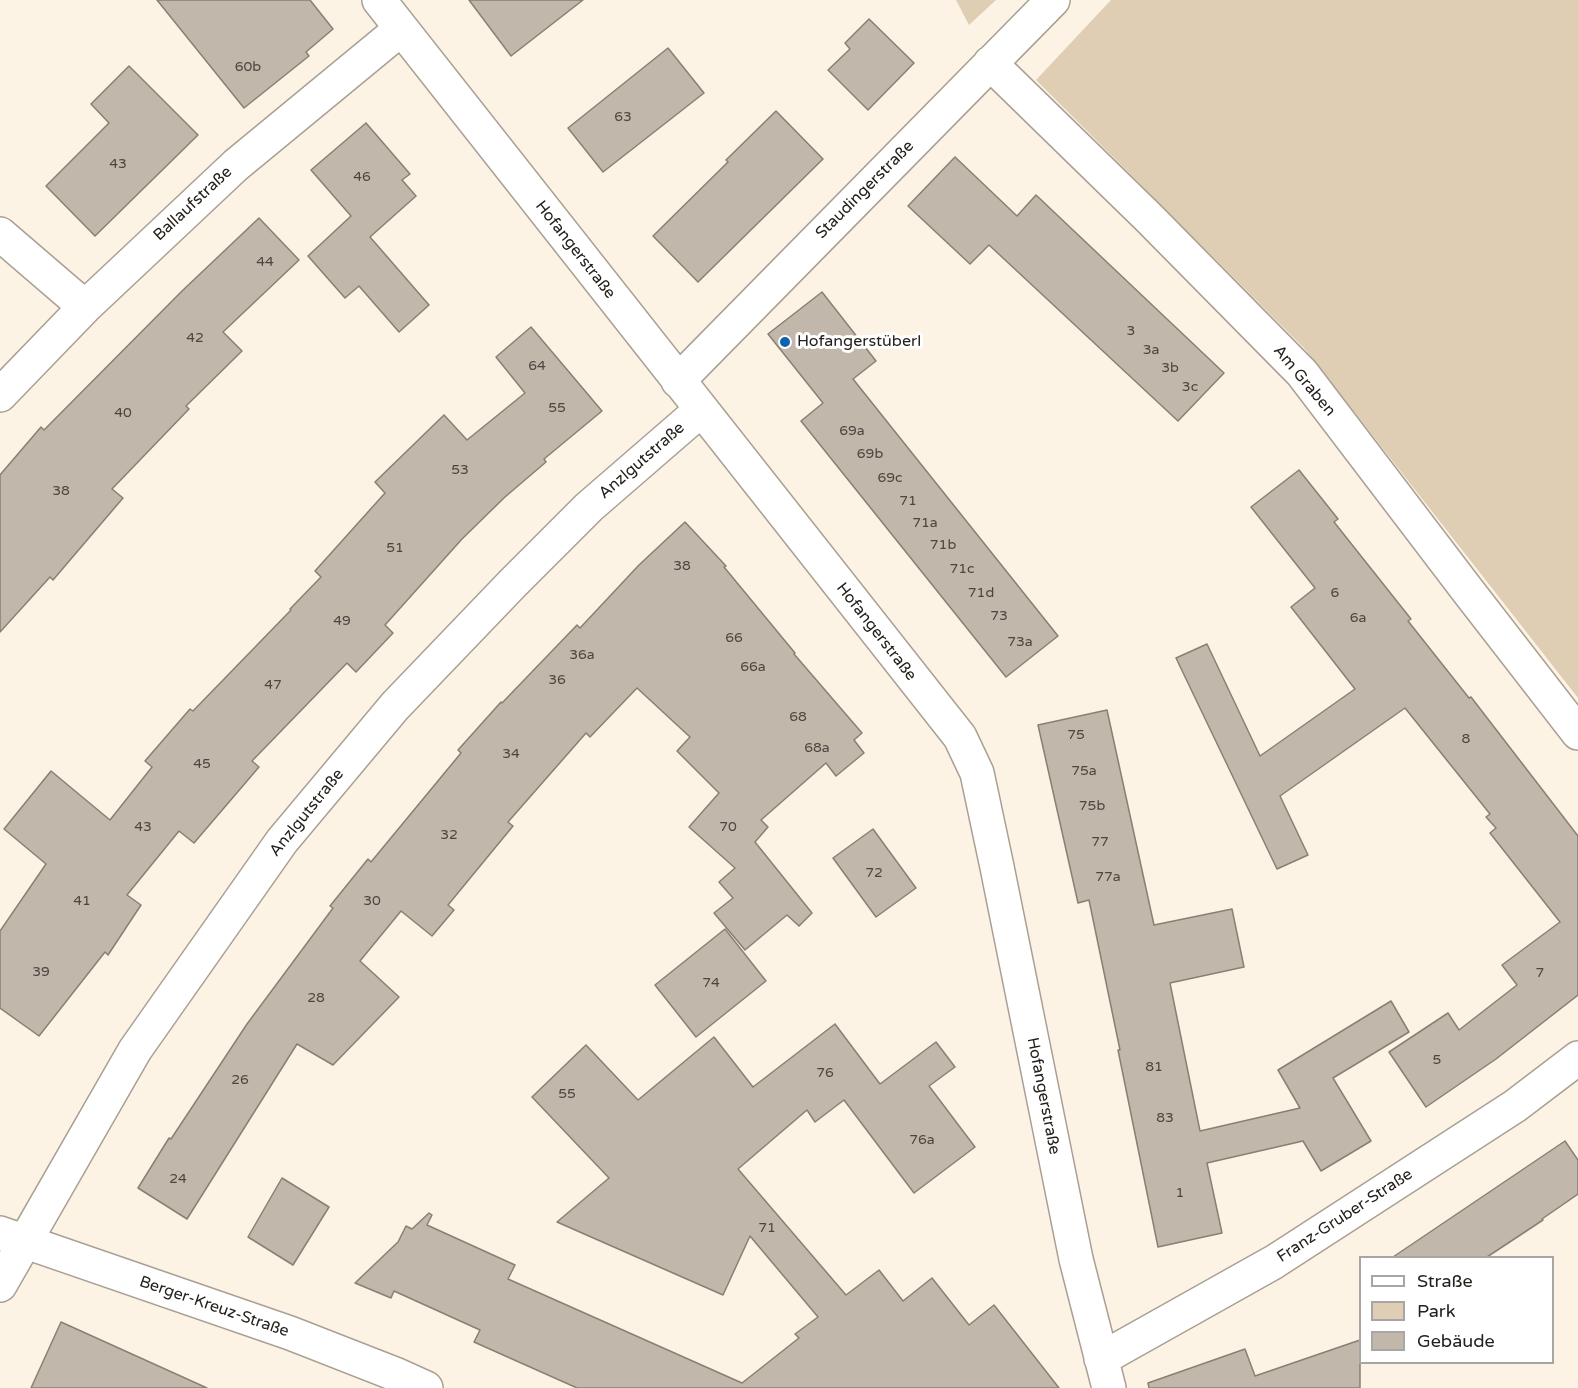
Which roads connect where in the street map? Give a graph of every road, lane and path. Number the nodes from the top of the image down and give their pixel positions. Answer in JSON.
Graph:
{"nodes":[{"id":1,"x":379,"y":0,"type":"edge"},
{"id":2,"x":1053,"y":0,"type":"edge"},
{"id":3,"x":401,"y":28,"type":"junction"},
{"id":4,"x":990,"y":63,"type":"junction"},
{"id":5,"x":0,"y":234,"type":"edge"},
{"id":6,"x":85,"y":307,"type":"junction"},
{"id":7,"x":678,"y":381,"type":"junction"},
{"id":8,"x":0,"y":395,"type":"edge"},
{"id":9,"x":701,"y":410,"type":"junction"},
{"id":10,"x":1578,"y":733,"type":"edge"},
{"id":11,"x":1578,"y":1058,"type":"edge"},
{"id":12,"x":12,"y":1237,"type":"edge"},
{"id":13,"x":0,"y":1285,"type":"edge"},
{"id":14,"x":1105,"y":1373,"type":"edge"},
{"id":15,"x":426,"y":1388,"type":"edge"}],
"edges":[{"from":1,"to":3,"type":"street","name":"Hofangerstraße"},
{"from":2,"to":4,"type":"street","name":"Staudingerstraße"},
{"from":3,"to":6,"type":"street","name":"Ballaufstraße"},
{"from":3,"to":7,"type":"street","name":"Hofangerstraße"},
{"from":4,"to":7,"type":"street","name":"Staudingerstraße"},
{"from":4,"to":10,"type":"street","name":"Am Graben"},
{"from":5,"to":6,"type":"street"},
{"from":6,"to":8,"type":"street","name":"Ballaufstraße"},
{"from":7,"to":9,"type":"street","name":"Hofangerstraße"},
{"from":9,"to":12,"type":"street","name":"Anzlgutstraße"},
{"from":9,"to":14,"type":"street","name":"Hofangerstraße"},
{"from":11,"to":14,"type":"street","name":"Franz-Gruber-Straße"},
{"from":12,"to":13,"type":"street","name":"Anzlgutstraße"},
{"from":12,"to":15,"type":"street","name":"Berger-Kreuz-Straße"}]}
